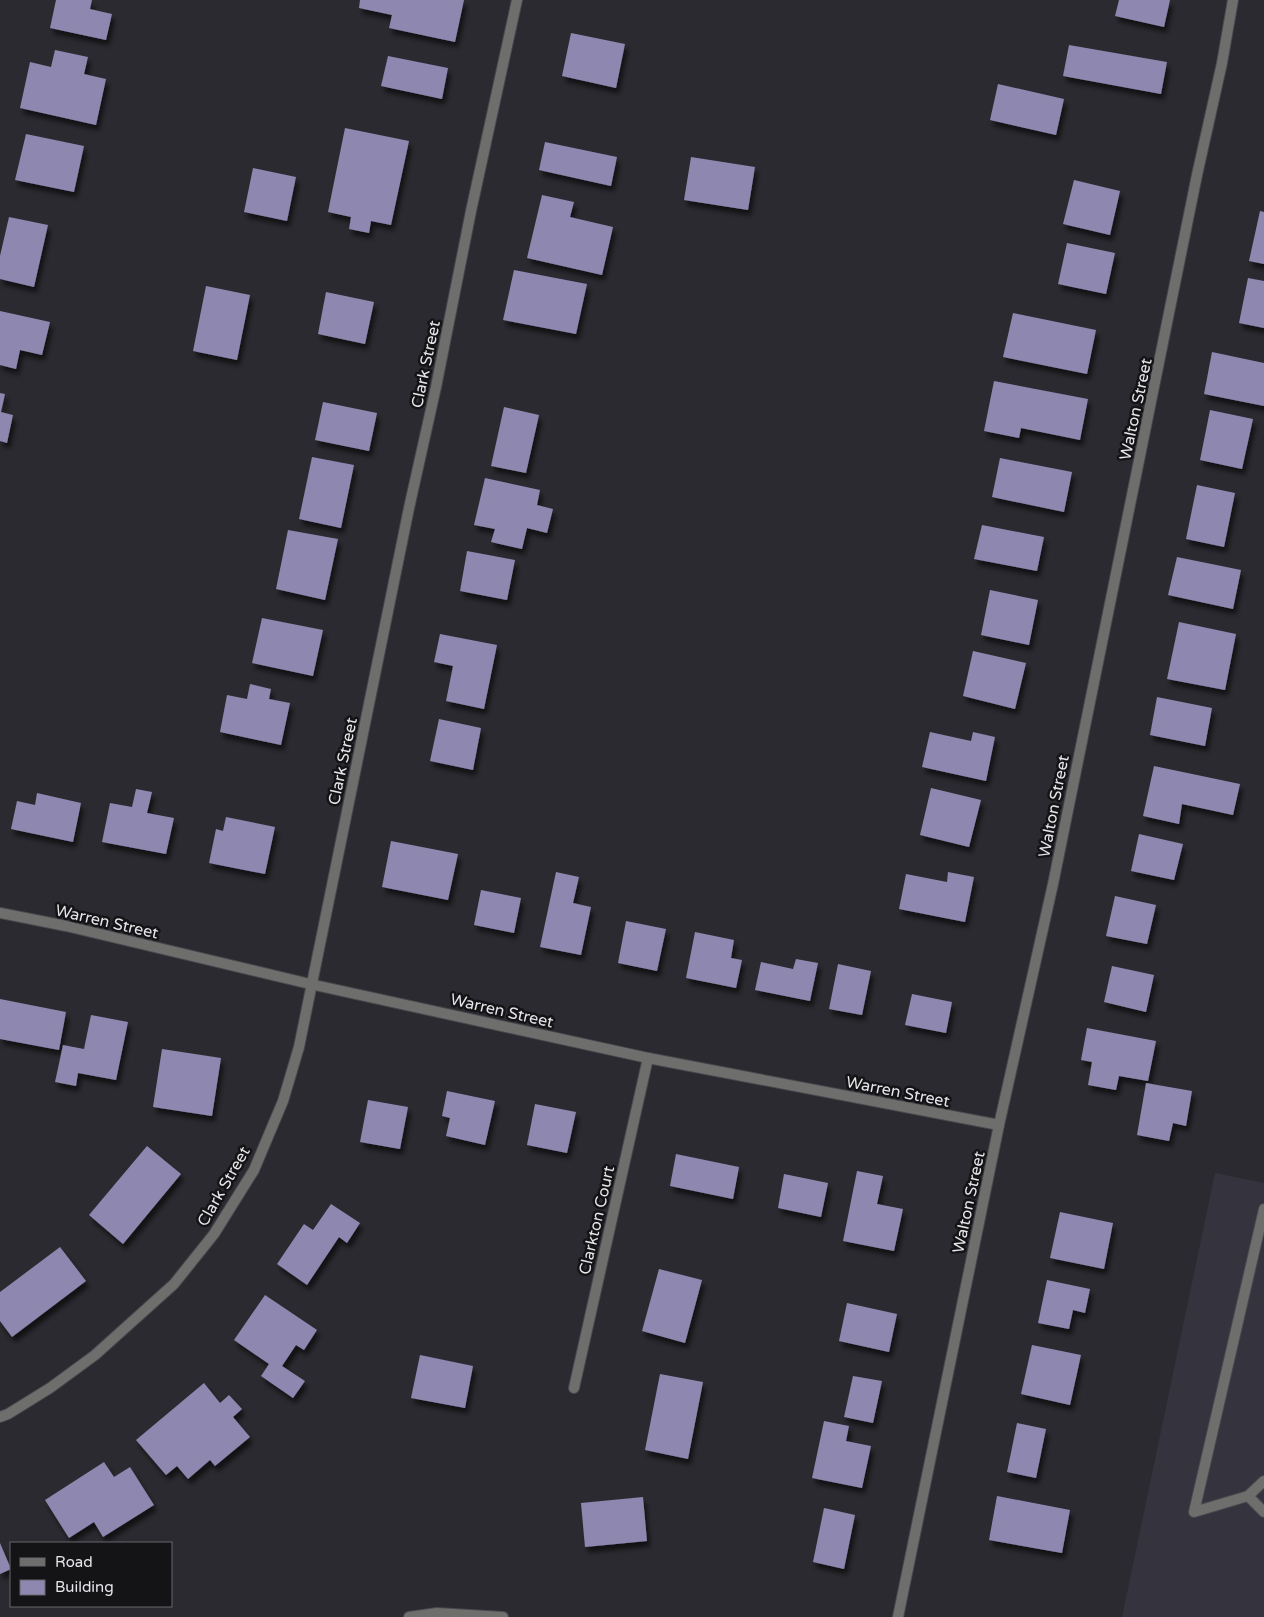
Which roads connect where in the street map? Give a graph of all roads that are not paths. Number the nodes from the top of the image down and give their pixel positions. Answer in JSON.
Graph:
{"nodes":[{"id":1,"x":517,"y":0,"type":"edge"},
{"id":2,"x":1233,"y":0,"type":"edge"},
{"id":3,"x":0,"y":913,"type":"edge"},
{"id":4,"x":310,"y":984,"type":"junction"},
{"id":5,"x":648,"y":1058,"type":"junction"},
{"id":6,"x":999,"y":1125,"type":"junction"},
{"id":7,"x":1264,"y":1210,"type":"edge"},
{"id":8,"x":574,"y":1388,"type":"dead end"},
{"id":9,"x":0,"y":1418,"type":"edge"},
{"id":10,"x":1264,"y":1481,"type":"edge"},
{"id":11,"x":1248,"y":1496,"type":"junction"},
{"id":12,"x":1264,"y":1512,"type":"edge"},
{"id":13,"x":409,"y":1617,"type":"edge"},
{"id":14,"x":503,"y":1617,"type":"edge"},
{"id":15,"x":898,"y":1617,"type":"edge"}],
"edges":[{"from":1,"to":4,"type":"street","name":"Clark Street"},
{"from":2,"to":6,"type":"street","name":"Walton Street"},
{"from":3,"to":4,"type":"street","name":"Warren Street"},
{"from":4,"to":5,"type":"street","name":"Warren Street"},
{"from":4,"to":9,"type":"street","name":"Clark Street"},
{"from":5,"to":6,"type":"street","name":"Warren Street"},
{"from":5,"to":8,"type":"street","name":"Clarkton Court"},
{"from":6,"to":15,"type":"street","name":"Walton Street"},
{"from":7,"to":11,"type":"street"},
{"from":10,"to":11,"type":"street"},
{"from":11,"to":12,"type":"street"},
{"from":13,"to":14,"type":"street"}]}
